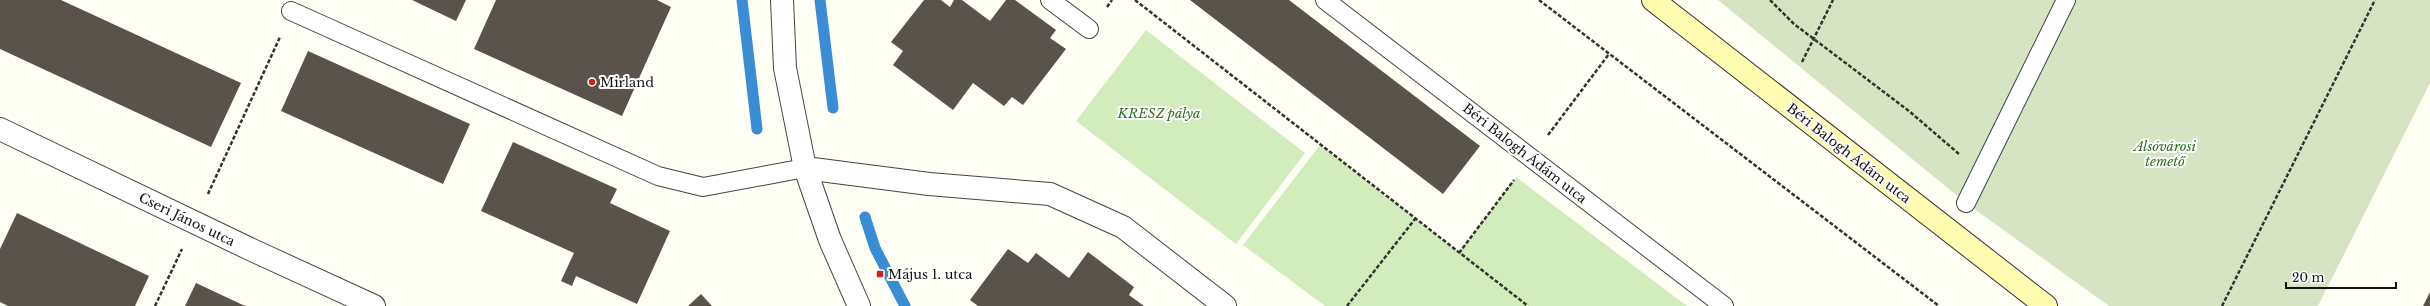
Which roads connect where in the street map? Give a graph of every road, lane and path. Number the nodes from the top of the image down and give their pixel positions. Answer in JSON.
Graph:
{"nodes":[{"id":1,"x":782,"y":0,"type":"edge"},
{"id":2,"x":1050,"y":0,"type":"edge"},
{"id":3,"x":1135,"y":0,"type":"edge"},
{"id":4,"x":1325,"y":0,"type":"edge"},
{"id":5,"x":1539,"y":0,"type":"edge"},
{"id":6,"x":1653,"y":0,"type":"edge"},
{"id":7,"x":1770,"y":0,"type":"edge"},
{"id":8,"x":1833,"y":0,"type":"edge"},
{"id":9,"x":2066,"y":0,"type":"edge"},
{"id":10,"x":2375,"y":0,"type":"edge"},
{"id":11,"x":291,"y":11,"type":"dead end"},
{"id":12,"x":1089,"y":29,"type":"dead end"},
{"id":13,"x":1814,"y":39,"type":"junction"},
{"id":14,"x":277,"y":44,"type":"dead end"},
{"id":15,"x":1609,"y":54,"type":"junction"},
{"id":16,"x":1802,"y":62,"type":"dead end"},
{"id":17,"x":0,"y":128,"type":"edge"},
{"id":18,"x":1531,"y":158,"type":"junction"},
{"id":19,"x":805,"y":168,"type":"junction"},
{"id":20,"x":1981,"y":173,"type":"junction"},
{"id":21,"x":1966,"y":203,"type":"dead end"},
{"id":22,"x":1415,"y":219,"type":"junction"},
{"id":23,"x":194,"y":223,"type":"junction"},
{"id":24,"x":1459,"y":253,"type":"junction"},
{"id":25,"x":155,"y":306,"type":"edge"},
{"id":26,"x":374,"y":306,"type":"edge"},
{"id":27,"x":859,"y":306,"type":"edge"},
{"id":28,"x":1225,"y":306,"type":"edge"},
{"id":29,"x":1347,"y":306,"type":"edge"},
{"id":30,"x":1528,"y":306,"type":"edge"},
{"id":31,"x":1724,"y":306,"type":"edge"},
{"id":32,"x":1939,"y":306,"type":"edge"},
{"id":33,"x":2046,"y":306,"type":"edge"},
{"id":34,"x":2222,"y":306,"type":"edge"}],
"edges":[{"from":1,"to":19,"type":"street"},
{"from":2,"to":12,"type":"lane"},
{"from":3,"to":22,"type":"path"},
{"from":4,"to":18,"type":"lane","name":"Béri Balogh Ádám utca"},
{"from":5,"to":15,"type":"path"},
{"from":6,"to":33,"type":"street","name":"Béri Balogh Ádám utca"},
{"from":7,"to":13,"type":"path"},
{"from":8,"to":13,"type":"path"},
{"from":9,"to":20,"type":"lane"},
{"from":10,"to":34,"type":"path"},
{"from":11,"to":19,"type":"lane"},
{"from":13,"to":16,"type":"path"},
{"from":13,"to":20,"type":"path"},
{"from":14,"to":23,"type":"path"},
{"from":15,"to":18,"type":"path"},
{"from":15,"to":32,"type":"path"},
{"from":17,"to":23,"type":"street","name":"Cseri János utca"},
{"from":18,"to":24,"type":"path"},
{"from":18,"to":31,"type":"lane","name":"Béri Balogh Ádám utca"},
{"from":19,"to":27,"type":"street"},
{"from":19,"to":28,"type":"street"},
{"from":20,"to":21,"type":"lane"},
{"from":22,"to":24,"type":"path"},
{"from":22,"to":29,"type":"path"},
{"from":23,"to":25,"type":"path"},
{"from":23,"to":26,"type":"street","name":"Cseri János utca"},
{"from":24,"to":30,"type":"path"}]}
